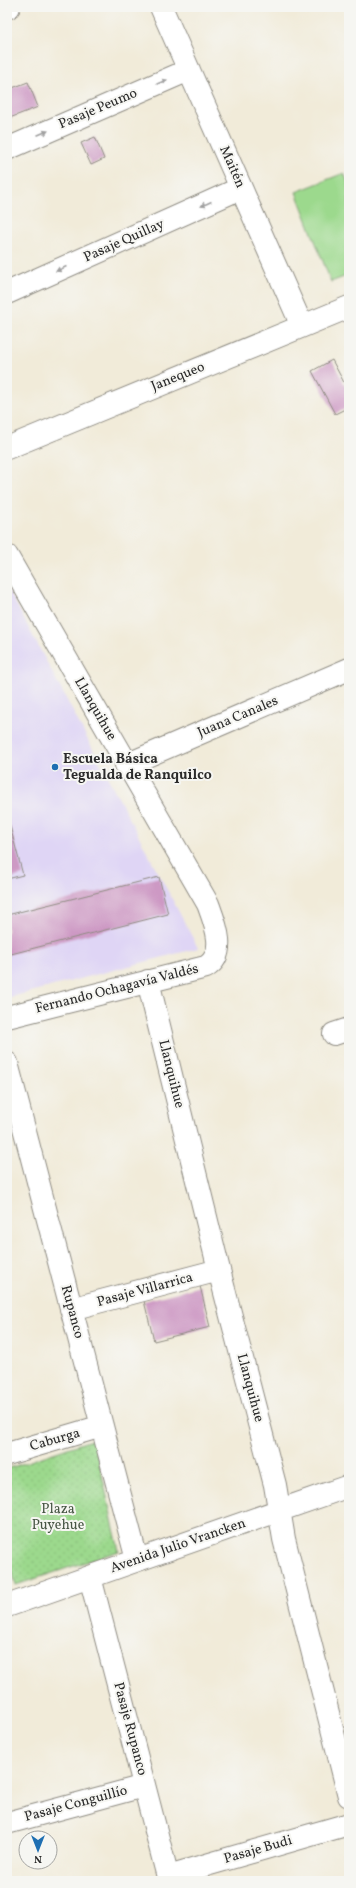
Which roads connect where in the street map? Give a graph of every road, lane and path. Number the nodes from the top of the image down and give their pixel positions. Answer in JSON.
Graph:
{"nodes":[{"id":1,"x":162,"y":7,"type":"edge"},
{"id":2,"x":189,"y":70,"type":"junction"},
{"id":3,"x":7,"y":149,"type":"edge"},
{"id":4,"x":241,"y":188,"type":"junction"},
{"id":5,"x":7,"y":293,"type":"edge"},
{"id":6,"x":349,"y":307,"type":"edge"},
{"id":7,"x":302,"y":326,"type":"junction"},
{"id":8,"x":7,"y":448,"type":"edge"},
{"id":9,"x":7,"y":556,"type":"edge"},
{"id":10,"x":349,"y":669,"type":"edge"},
{"id":11,"x":126,"y":765,"type":"junction"},
{"id":12,"x":218,"y":950,"type":"joint"},
{"id":13,"x":148,"y":982,"type":"junction"},
{"id":14,"x":7,"y":1017,"type":"edge"},
{"id":15,"x":7,"y":1063,"type":"edge"},
{"id":16,"x":219,"y":1270,"type":"junction"},
{"id":17,"x":71,"y":1309,"type":"junction"},
{"id":18,"x":102,"y":1426,"type":"junction"},
{"id":19,"x":7,"y":1454,"type":"edge"},
{"id":20,"x":349,"y":1486,"type":"edge"},
{"id":21,"x":279,"y":1510,"type":"junction"},
{"id":22,"x":137,"y":1560,"type":"junction"},
{"id":23,"x":90,"y":1577,"type":"junction"},
{"id":24,"x":7,"y":1605,"type":"edge"},
{"id":25,"x":144,"y":1786,"type":"junction"},
{"id":26,"x":349,"y":1796,"type":"edge"},
{"id":27,"x":7,"y":1823,"type":"edge"},
{"id":28,"x":349,"y":1824,"type":"edge"},
{"id":29,"x":168,"y":1878,"type":"edge"}],
"edges":[{"from":1,"to":2,"type":"street","name":"Maitén"},
{"from":3,"to":2,"type":"street","name":"Pasaje Peumo","one_way":true},
{"from":2,"to":4,"type":"street","name":"Maitén"},
{"from":4,"to":5,"type":"street","name":"Pasaje Quillay","one_way":true},
{"from":4,"to":7,"type":"street","name":"Maitén"},
{"from":6,"to":7,"type":"street","name":"Janequeo"},
{"from":7,"to":8,"type":"street","name":"Janequeo"},
{"from":9,"to":11,"type":"street","name":"Llanquihue"},
{"from":10,"to":11,"type":"street","name":"Juana Canales"},
{"from":11,"to":12,"type":"street","name":"Llanquihue"},
{"from":12,"to":13,"type":"street","name":"Fernando Ochagavía Valdés"},
{"from":13,"to":14,"type":"street","name":"Fernando Ochagavía Valdés"},
{"from":13,"to":16,"type":"street","name":"Llanquihue"},
{"from":15,"to":17,"type":"street","name":"Rupanco"},
{"from":16,"to":17,"type":"street","name":"Pasaje Villarrica"},
{"from":16,"to":21,"type":"street","name":"Llanquihue"},
{"from":17,"to":18,"type":"street","name":"Rupanco"},
{"from":18,"to":19,"type":"street","name":"Caburga"},
{"from":18,"to":22,"type":"street","name":"Rupanco"},
{"from":20,"to":21,"type":"street","name":"Avenida Julio Vrancken"},
{"from":21,"to":22,"type":"street","name":"Avenida Julio Vrancken"},
{"from":21,"to":26,"type":"street","name":"Llanquihue"},
{"from":22,"to":23,"type":"street","name":"Avenida Julio Vrancken"},
{"from":23,"to":24,"type":"street","name":"Avenida Julio Vrancken"},
{"from":23,"to":25,"type":"street","name":"Pasaje Rupanco"},
{"from":25,"to":27,"type":"street","name":"Pasaje Conguillío"},
{"from":25,"to":29,"type":"street","name":"Pasaje Rupanco"},
{"from":28,"to":29,"type":"street","name":"Pasaje Budi"}]}
